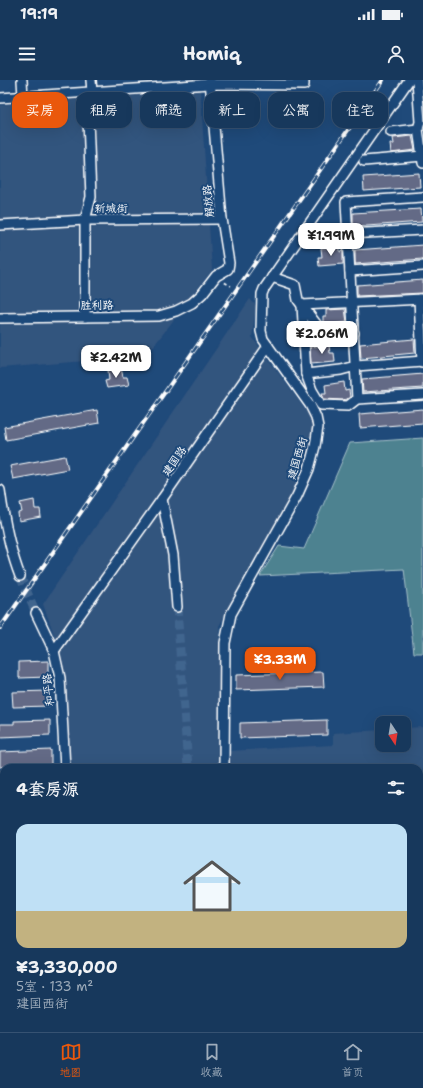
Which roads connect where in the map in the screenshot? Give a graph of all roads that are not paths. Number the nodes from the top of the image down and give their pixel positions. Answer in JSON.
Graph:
{"nodes":[{"id":1,"x":22,"y":80,"type":"edge"},
{"id":2,"x":92,"y":80,"type":"edge"},
{"id":3,"x":304,"y":80,"type":"edge"},
{"id":4,"x":409,"y":80,"type":"edge"},
{"id":5,"x":210,"y":82,"type":"edge"},
{"id":6,"x":419,"y":86,"type":"edge"},
{"id":7,"x":23,"y":92,"type":"edge"},
{"id":8,"x":90,"y":92,"type":"joint"},
{"id":9,"x":12,"y":97,"type":"edge"},
{"id":10,"x":0,"y":98,"type":"edge"},
{"id":11,"x":420,"y":125,"type":"edge"},
{"id":12,"x":90,"y":128,"type":"edge"},
{"id":13,"x":391,"y":132,"type":"dead end"},
{"id":14,"x":423,"y":156,"type":"edge"},
{"id":15,"x":364,"y":161,"type":"dead end"},
{"id":16,"x":423,"y":163,"type":"edge"},
{"id":17,"x":423,"y":197,"type":"edge"},
{"id":18,"x":222,"y":219,"type":"junction"},
{"id":19,"x":85,"y":220,"type":"junction"},
{"id":20,"x":0,"y":225,"type":"edge"},
{"id":21,"x":423,"y":230,"type":"edge"},
{"id":22,"x":348,"y":234,"type":"junction"},
{"id":23,"x":423,"y":266,"type":"edge"},
{"id":24,"x":350,"y":270,"type":"junction"},
{"id":25,"x":272,"y":277,"type":"junction"},
{"id":26,"x":421,"y":299,"type":"edge"},
{"id":27,"x":352,"y":302,"type":"junction"},
{"id":28,"x":192,"y":303,"type":"joint"},
{"id":29,"x":302,"y":305,"type":"junction"},
{"id":30,"x":85,"y":317,"type":"junction"},
{"id":31,"x":0,"y":318,"type":"edge"},
{"id":32,"x":354,"y":332,"type":"junction"},
{"id":33,"x":422,"y":333,"type":"edge"},
{"id":34,"x":268,"y":346,"type":"junction"},
{"id":35,"x":423,"y":362,"type":"edge"},
{"id":36,"x":356,"y":366,"type":"junction"},
{"id":37,"x":306,"y":374,"type":"junction"},
{"id":38,"x":423,"y":395,"type":"edge"},
{"id":39,"x":357,"y":399,"type":"junction"},
{"id":40,"x":0,"y":490,"type":"edge"},
{"id":41,"x":162,"y":499,"type":"junction"},
{"id":42,"x":20,"y":576,"type":"tunnel mouth"},
{"id":43,"x":176,"y":607,"type":"tunnel mouth"},
{"id":44,"x":36,"y":613,"type":"tunnel mouth"},
{"id":45,"x":54,"y":651,"type":"junction"},
{"id":46,"x":65,"y":764,"type":"edge"},
{"id":47,"x":224,"y":764,"type":"edge"}],
"edges":[{"from":1,"to":7,"type":"street"},
{"from":2,"to":8,"type":"street"},
{"from":3,"to":5,"type":"street"},
{"from":4,"to":25,"type":"street","name":"建国西街"},
{"from":5,"to":8,"type":"street"},
{"from":5,"to":18,"type":"street","name":"解放路"},
{"from":6,"to":11,"type":"street"},
{"from":9,"to":10,"type":"street"},
{"from":11,"to":13,"type":"street"},
{"from":11,"to":14,"type":"street"},
{"from":12,"to":19,"type":"street"},
{"from":14,"to":15,"type":"street"},
{"from":14,"to":16,"type":"street"},
{"from":17,"to":22,"type":"street"},
{"from":18,"to":19,"type":"street","name":"新城街"},
{"from":18,"to":28,"type":"street","name":"解放路"},
{"from":19,"to":20,"type":"street","name":"新城街"},
{"from":19,"to":30,"type":"street"},
{"from":21,"to":22,"type":"street"},
{"from":22,"to":24,"type":"street"},
{"from":23,"to":24,"type":"street"},
{"from":24,"to":27,"type":"street"},
{"from":25,"to":29,"type":"street"},
{"from":25,"to":34,"type":"street","name":"建国西街"},
{"from":26,"to":27,"type":"street"},
{"from":26,"to":33,"type":"street"},
{"from":27,"to":29,"type":"street"},
{"from":27,"to":32,"type":"street"},
{"from":28,"to":30,"type":"street","name":"胜利路"},
{"from":29,"to":32,"type":"street"},
{"from":29,"to":37,"type":"street"},
{"from":30,"to":31,"type":"street","name":"胜利路"},
{"from":32,"to":36,"type":"street"},
{"from":33,"to":35,"type":"street"},
{"from":34,"to":41,"type":"street","name":"建国路"},
{"from":34,"to":47,"type":"street","name":"建国西街"},
{"from":35,"to":36,"type":"street"},
{"from":36,"to":37,"type":"street"},
{"from":36,"to":39,"type":"street"},
{"from":37,"to":39,"type":"street"},
{"from":38,"to":39,"type":"street"},
{"from":40,"to":42,"type":"street"},
{"from":41,"to":43,"type":"street"},
{"from":41,"to":45,"type":"street","name":"建国路"},
{"from":44,"to":45,"type":"street","name":"和平路"},
{"from":45,"to":46,"type":"street","name":"和平路"}]}
